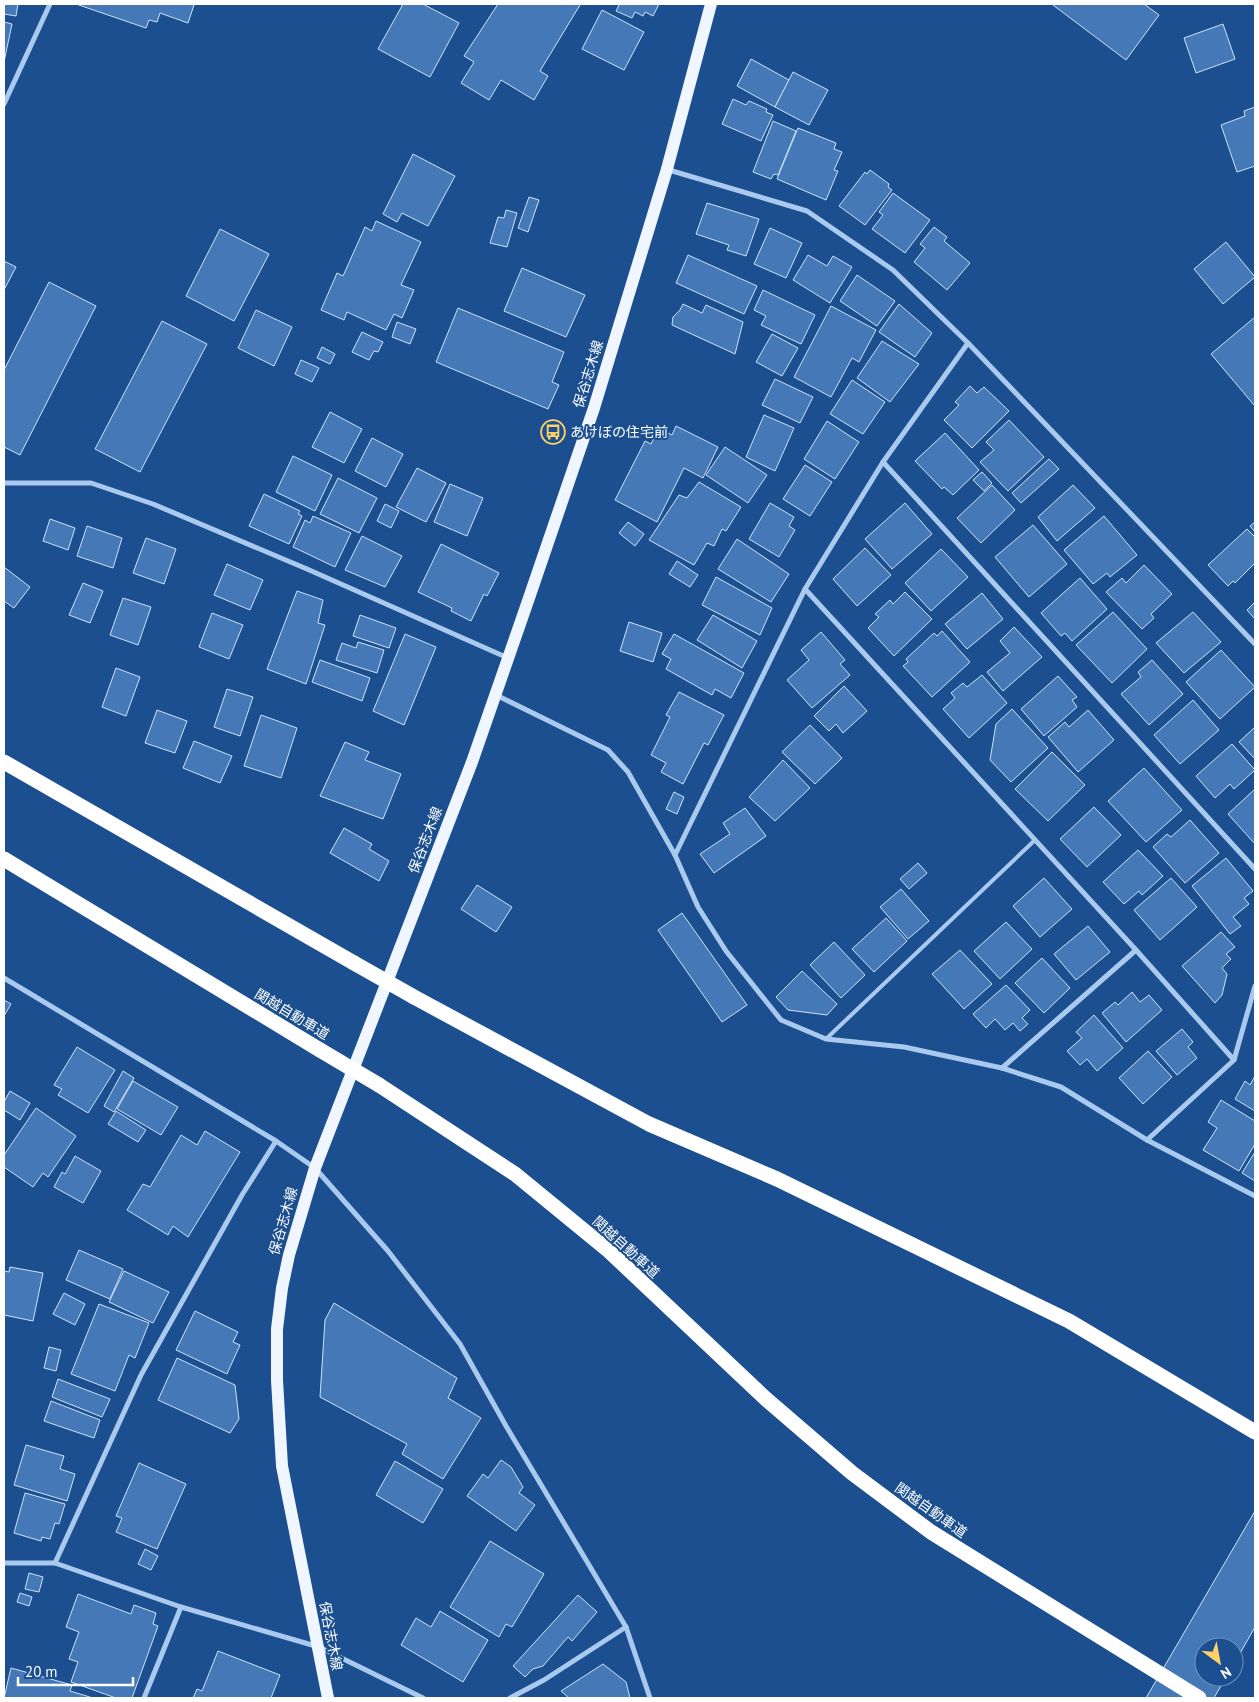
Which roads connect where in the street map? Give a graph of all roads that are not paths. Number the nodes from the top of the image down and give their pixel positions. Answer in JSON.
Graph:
{"nodes":[{"id":1,"x":50,"y":4,"type":"edge"},
{"id":2,"x":711,"y":4,"type":"edge"},
{"id":3,"x":4,"y":104,"type":"edge"},
{"id":4,"x":667,"y":169,"type":"junction"},
{"id":5,"x":968,"y":343,"type":"junction"},
{"id":6,"x":883,"y":462,"type":"junction"},
{"id":7,"x":4,"y":483,"type":"edge"},
{"id":8,"x":805,"y":589,"type":"junction"},
{"id":9,"x":1255,"y":644,"type":"edge"},
{"id":10,"x":508,"y":659,"type":"junction"},
{"id":11,"x":496,"y":695,"type":"junction"},
{"id":12,"x":4,"y":762,"type":"edge"},
{"id":13,"x":1035,"y":840,"type":"junction"},
{"id":14,"x":675,"y":855,"type":"junction"},
{"id":15,"x":4,"y":858,"type":"edge"},
{"id":16,"x":1255,"y":869,"type":"edge"},
{"id":17,"x":1136,"y":950,"type":"junction"},
{"id":18,"x":4,"y":978,"type":"edge"},
{"id":19,"x":1255,"y":986,"type":"edge"},
{"id":20,"x":826,"y":1039,"type":"junction"},
{"id":21,"x":1234,"y":1060,"type":"junction"},
{"id":22,"x":1002,"y":1068,"type":"junction"},
{"id":23,"x":1147,"y":1140,"type":"junction"},
{"id":24,"x":276,"y":1141,"type":"junction"},
{"id":25,"x":315,"y":1168,"type":"junction"},
{"id":26,"x":1255,"y":1196,"type":"edge"},
{"id":27,"x":1255,"y":1432,"type":"edge"},
{"id":28,"x":4,"y":1563,"type":"edge"},
{"id":29,"x":55,"y":1563,"type":"junction"},
{"id":30,"x":180,"y":1607,"type":"junction"},
{"id":31,"x":626,"y":1627,"type":"junction"},
{"id":32,"x":318,"y":1647,"type":"junction"},
{"id":33,"x":144,"y":1698,"type":"edge"},
{"id":34,"x":328,"y":1698,"type":"edge"},
{"id":35,"x":423,"y":1698,"type":"edge"},
{"id":36,"x":510,"y":1698,"type":"edge"},
{"id":37,"x":650,"y":1698,"type":"edge"},
{"id":38,"x":1199,"y":1698,"type":"edge"}],
"edges":[{"from":1,"to":3,"type":"street"},
{"from":2,"to":4,"type":"main road","name":"保谷志木線"},
{"from":4,"to":5,"type":"street"},
{"from":4,"to":10,"type":"main road","name":"保谷志木線"},
{"from":5,"to":6,"type":"street"},
{"from":5,"to":9,"type":"street"},
{"from":6,"to":8,"type":"street"},
{"from":6,"to":16,"type":"street"},
{"from":7,"to":10,"type":"street"},
{"from":8,"to":13,"type":"street"},
{"from":8,"to":14,"type":"street"},
{"from":10,"to":11,"type":"main road","name":"保谷志木線"},
{"from":11,"to":14,"type":"street"},
{"from":11,"to":25,"type":"main road","name":"保谷志木線"},
{"from":12,"to":27,"type":"highway","bridge":true},
{"from":13,"to":17,"type":"street"},
{"from":13,"to":20,"type":"lane"},
{"from":14,"to":20,"type":"street"},
{"from":15,"to":38,"type":"highway","name":"関越自動車道","bridge":true},
{"from":17,"to":21,"type":"street"},
{"from":17,"to":22,"type":"street"},
{"from":18,"to":24,"type":"street"},
{"from":19,"to":21,"type":"street"},
{"from":20,"to":22,"type":"street"},
{"from":21,"to":23,"type":"street"},
{"from":22,"to":23,"type":"street"},
{"from":23,"to":26,"type":"street"},
{"from":24,"to":25,"type":"street"},
{"from":24,"to":29,"type":"street"},
{"from":25,"to":31,"type":"street"},
{"from":25,"to":32,"type":"main road","name":"保谷志木線"},
{"from":28,"to":29,"type":"street"},
{"from":29,"to":30,"type":"street"},
{"from":30,"to":32,"type":"street"},
{"from":30,"to":33,"type":"street"},
{"from":31,"to":36,"type":"street"},
{"from":31,"to":37,"type":"street"},
{"from":32,"to":34,"type":"main road","name":"保谷志木線"},
{"from":32,"to":35,"type":"street"}]}
